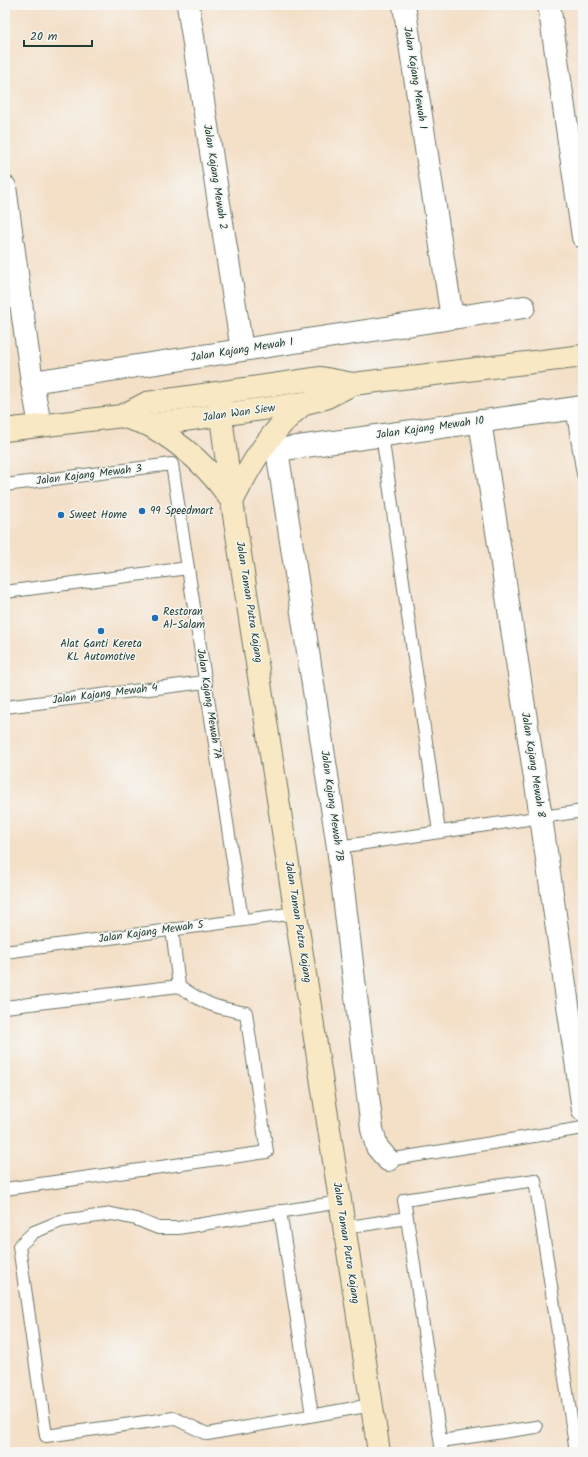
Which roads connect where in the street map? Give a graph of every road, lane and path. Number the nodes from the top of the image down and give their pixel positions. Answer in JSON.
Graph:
{"nodes":[{"id":1,"x":188,"y":5,"type":"edge"},
{"id":2,"x":404,"y":5,"type":"edge"},
{"id":3,"x":550,"y":5,"type":"edge"},
{"id":4,"x":5,"y":187,"type":"edge"},
{"id":5,"x":583,"y":237,"type":"edge"},
{"id":6,"x":524,"y":307,"type":"dead end"},
{"id":7,"x":452,"y":318,"type":"junction"},
{"id":8,"x":242,"y":350,"type":"junction"},
{"id":9,"x":583,"y":356,"type":"edge"},
{"id":10,"x":32,"y":382,"type":"junction"},
{"id":11,"x":353,"y":384,"type":"junction"},
{"id":12,"x":218,"y":393,"type":"junction"},
{"id":13,"x":305,"y":403,"type":"junction"},
{"id":14,"x":578,"y":408,"type":"edge"},
{"id":15,"x":221,"y":415,"type":"junction"},
{"id":16,"x":122,"y":416,"type":"junction"},
{"id":17,"x":480,"y":422,"type":"junction"},
{"id":18,"x":40,"y":425,"type":"junction"},
{"id":19,"x":149,"y":425,"type":"junction"},
{"id":20,"x":5,"y":430,"type":"edge"},
{"id":21,"x":382,"y":435,"type":"junction"},
{"id":22,"x":277,"y":450,"type":"joint"},
{"id":23,"x":172,"y":464,"type":"joint"},
{"id":24,"x":583,"y":474,"type":"edge"},
{"id":25,"x":5,"y":486,"type":"edge"},
{"id":26,"x":232,"y":502,"type":"junction"},
{"id":27,"x":188,"y":568,"type":"junction"},
{"id":28,"x":5,"y":592,"type":"edge"},
{"id":29,"x":205,"y":682,"type":"junction"},
{"id":30,"x":5,"y":708,"type":"edge"},
{"id":31,"x":583,"y":811,"type":"edge"},
{"id":32,"x":541,"y":817,"type":"junction"},
{"id":33,"x":439,"y":832,"type":"junction"},
{"id":34,"x":338,"y":847,"type":"junction"},
{"id":35,"x":296,"y":913,"type":"junction"},
{"id":36,"x":242,"y":920,"type":"junction"},
{"id":37,"x":172,"y":930,"type":"junction"},
{"id":38,"x":5,"y":952,"type":"edge"},
{"id":39,"x":179,"y":986,"type":"junction"},
{"id":40,"x":5,"y":1008,"type":"edge"},
{"id":41,"x":583,"y":1110,"type":"edge"},
{"id":42,"x":583,"y":1128,"type":"edge"},
{"id":43,"x":388,"y":1160,"type":"joint"},
{"id":44,"x":5,"y":1189,"type":"edge"},
{"id":45,"x":340,"y":1202,"type":"junction"},
{"id":46,"x":280,"y":1212,"type":"junction"},
{"id":47,"x":407,"y":1218,"type":"junction"},
{"id":48,"x":343,"y":1228,"type":"junction"},
{"id":49,"x":372,"y":1404,"type":"junction"},
{"id":50,"x":312,"y":1415,"type":"junction"},
{"id":51,"x":536,"y":1427,"type":"dead end"},
{"id":52,"x":442,"y":1446,"type":"edge"},
{"id":53,"x":379,"y":1452,"type":"edge"},
{"id":54,"x":576,"y":1452,"type":"edge"}],
"edges":[{"from":1,"to":8,"type":"street","name":"Jalan Kajang Mewah 2"},
{"from":2,"to":7,"type":"street","name":"Jalan Kajang Mewah 1"},
{"from":3,"to":5,"type":"street"},
{"from":4,"to":10,"type":"street"},
{"from":6,"to":7,"type":"street","name":"Jalan Kajang Mewah 1"},
{"from":7,"to":8,"type":"street","name":"Jalan Kajang Mewah 1"},
{"from":8,"to":10,"type":"street","name":"Jalan Kajang Mewah 1"},
{"from":9,"to":11,"type":"street","name":"Jalan Wan Siew"},
{"from":10,"to":18,"type":"street"},
{"from":11,"to":12,"type":"street","name":"Jalan Wan Siew"},
{"from":11,"to":13,"type":"street","name":"Jalan Wan Siew"},
{"from":12,"to":15,"type":"street","name":"Jalan Taman Putra Kajang"},
{"from":12,"to":16,"type":"street","name":"Jalan Wan Siew"},
{"from":13,"to":15,"type":"street","name":"Jalan Wan Siew"},
{"from":13,"to":26,"type":"street"},
{"from":14,"to":17,"type":"street","name":"Jalan Kajang Mewah 10"},
{"from":14,"to":24,"type":"lane"},
{"from":15,"to":19,"type":"street","name":"Jalan Wan Siew"},
{"from":15,"to":26,"type":"street","name":"Jalan Taman Putra Kajang"},
{"from":16,"to":18,"type":"street","name":"Jalan Wan Siew"},
{"from":16,"to":19,"type":"street","name":"Jalan Wan Siew"},
{"from":17,"to":21,"type":"street","name":"Jalan Kajang Mewah 10"},
{"from":17,"to":32,"type":"street","name":"Jalan Kajang Mewah 8"},
{"from":18,"to":20,"type":"street","name":"Jalan Wan Siew"},
{"from":19,"to":26,"type":"street"},
{"from":21,"to":22,"type":"street","name":"Jalan Kajang Mewah 10"},
{"from":21,"to":33,"type":"lane"},
{"from":22,"to":34,"type":"street","name":"Jalan Kajang Mewah 7B"},
{"from":23,"to":25,"type":"lane","name":"Jalan Kajang Mewah 3"},
{"from":23,"to":27,"type":"lane","name":"Jalan Kajang Mewah 7A"},
{"from":26,"to":35,"type":"street","name":"Jalan Taman Putra Kajang"},
{"from":27,"to":28,"type":"lane"},
{"from":27,"to":29,"type":"lane","name":"Jalan Kajang Mewah 7A"},
{"from":29,"to":30,"type":"lane","name":"Jalan Kajang Mewah 4"},
{"from":29,"to":36,"type":"lane","name":"Jalan Kajang Mewah 7A"},
{"from":31,"to":32,"type":"lane"},
{"from":32,"to":33,"type":"lane"},
{"from":32,"to":41,"type":"street","name":"Jalan Kajang Mewah 8"},
{"from":33,"to":34,"type":"lane"},
{"from":34,"to":43,"type":"street","name":"Jalan Kajang Mewah 7B"},
{"from":35,"to":36,"type":"lane","name":"Jalan Kajang Mewah 5"},
{"from":35,"to":45,"type":"street","name":"Jalan Taman Putra Kajang"},
{"from":36,"to":37,"type":"lane","name":"Jalan Kajang Mewah 5"},
{"from":37,"to":38,"type":"lane","name":"Jalan Kajang Mewah 5"},
{"from":37,"to":39,"type":"lane"},
{"from":39,"to":40,"type":"lane"},
{"from":39,"to":44,"type":"lane"},
{"from":42,"to":43,"type":"lane"},
{"from":45,"to":46,"type":"lane"},
{"from":45,"to":48,"type":"street","name":"Jalan Taman Putra Kajang"},
{"from":46,"to":50,"type":"lane"},
{"from":46,"to":50,"type":"lane"},
{"from":47,"to":48,"type":"lane"},
{"from":47,"to":52,"type":"lane"},
{"from":47,"to":54,"type":"lane"},
{"from":48,"to":49,"type":"street","name":"Jalan Taman Putra Kajang"},
{"from":49,"to":50,"type":"lane"},
{"from":49,"to":53,"type":"street","name":"Jalan Taman Putra Kajang"},
{"from":51,"to":52,"type":"lane"}]}
